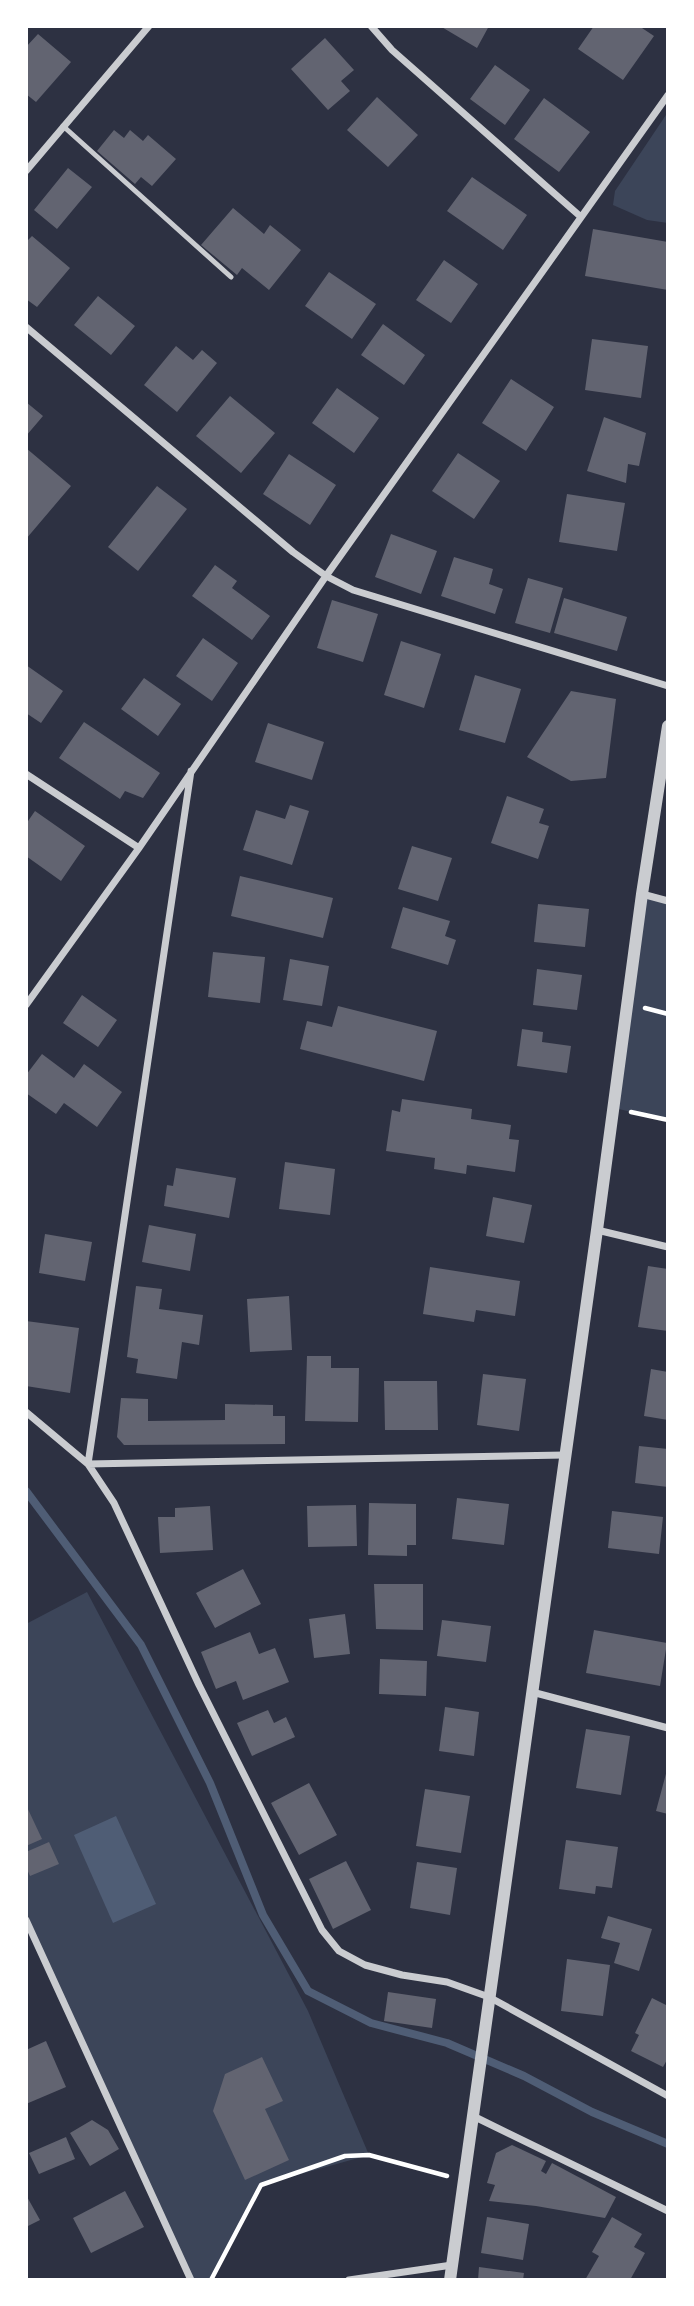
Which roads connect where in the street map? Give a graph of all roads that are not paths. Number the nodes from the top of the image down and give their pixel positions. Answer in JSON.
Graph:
{"nodes":[{"id":1,"x":149,"y":26,"type":"edge"},
{"id":2,"x":371,"y":26,"type":"edge"},
{"id":3,"x":668,"y":95,"type":"edge"},
{"id":4,"x":64,"y":127,"type":"junction"},
{"id":5,"x":26,"y":171,"type":"edge"},
{"id":6,"x":581,"y":217,"type":"junction"},
{"id":7,"x":231,"y":276,"type":"dead end"},
{"id":8,"x":26,"y":327,"type":"edge"},
{"id":9,"x":326,"y":576,"type":"junction"},
{"id":10,"x":668,"y":686,"type":"edge"},
{"id":11,"x":668,"y":726,"type":"edge"},
{"id":12,"x":191,"y":771,"type":"junction"},
{"id":13,"x":26,"y":774,"type":"edge"},
{"id":14,"x":139,"y":848,"type":"junction"},
{"id":15,"x":642,"y":894,"type":"junction"},
{"id":16,"x":668,"y":901,"type":"edge"},
{"id":17,"x":26,"y":1005,"type":"edge"},
{"id":18,"x":597,"y":1230,"type":"junction"},
{"id":19,"x":668,"y":1247,"type":"edge"},
{"id":20,"x":26,"y":1412,"type":"edge"},
{"id":21,"x":565,"y":1455,"type":"junction"},
{"id":22,"x":88,"y":1464,"type":"junction"},
{"id":23,"x":532,"y":1692,"type":"junction"},
{"id":24,"x":668,"y":1728,"type":"edge"},
{"id":25,"x":26,"y":1920,"type":"edge"},
{"id":26,"x":489,"y":1997,"type":"junction"},
{"id":27,"x":668,"y":2096,"type":"edge"},
{"id":28,"x":473,"y":2116,"type":"junction"},
{"id":29,"x":668,"y":2211,"type":"edge"},
{"id":30,"x":452,"y":2265,"type":"junction"},
{"id":31,"x":191,"y":2280,"type":"edge"},
{"id":32,"x":349,"y":2280,"type":"edge"},
{"id":33,"x":450,"y":2280,"type":"edge"}],
"edges":[{"from":1,"to":4,"type":"street"},
{"from":2,"to":6,"type":"street"},
{"from":3,"to":6,"type":"street"},
{"from":4,"to":5,"type":"street"},
{"from":4,"to":7,"type":"lane"},
{"from":6,"to":9,"type":"street"},
{"from":8,"to":9,"type":"street"},
{"from":9,"to":10,"type":"street"},
{"from":9,"to":12,"type":"street"},
{"from":11,"to":15,"type":"street"},
{"from":12,"to":14,"type":"street"},
{"from":12,"to":22,"type":"street"},
{"from":13,"to":14,"type":"street"},
{"from":14,"to":17,"type":"street"},
{"from":15,"to":16,"type":"street"},
{"from":15,"to":18,"type":"street"},
{"from":18,"to":19,"type":"street"},
{"from":18,"to":21,"type":"street"},
{"from":20,"to":22,"type":"street"},
{"from":21,"to":22,"type":"street"},
{"from":21,"to":23,"type":"street"},
{"from":22,"to":26,"type":"street"},
{"from":23,"to":24,"type":"street"},
{"from":23,"to":26,"type":"street"},
{"from":25,"to":31,"type":"street"},
{"from":26,"to":27,"type":"street"},
{"from":26,"to":28,"type":"street"},
{"from":28,"to":29,"type":"street"},
{"from":28,"to":30,"type":"street"},
{"from":30,"to":32,"type":"street"},
{"from":30,"to":33,"type":"street"}]}
